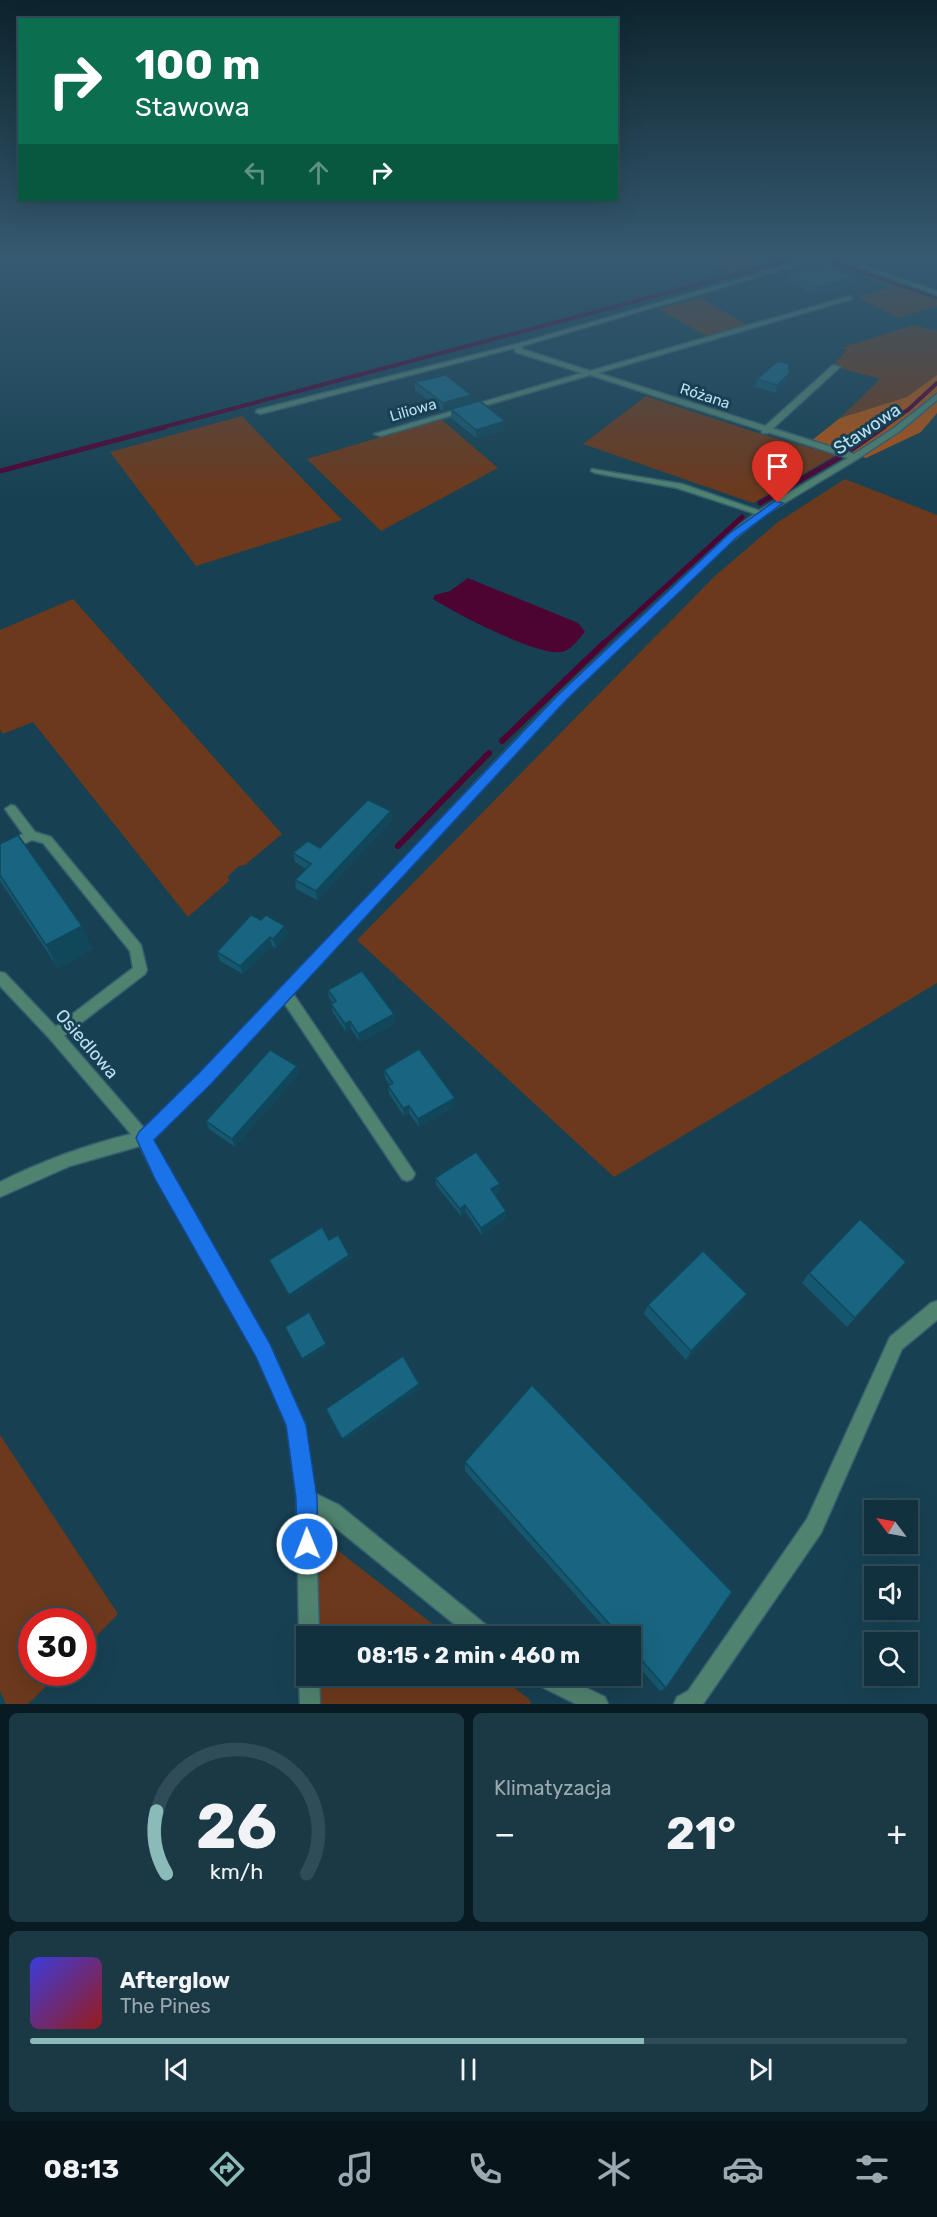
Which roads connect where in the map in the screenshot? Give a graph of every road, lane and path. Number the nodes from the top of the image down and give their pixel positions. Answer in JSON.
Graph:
{"nodes":[{"id":1,"x":548,"y":337,"type":"edge"},
{"id":2,"x":720,"y":337,"type":"edge"},
{"id":3,"x":519,"y":345,"type":"junction"},
{"id":4,"x":836,"y":367,"type":"dead end"},
{"id":5,"x":594,"y":374,"type":"junction"},
{"id":6,"x":937,"y":396,"type":"edge"},
{"id":7,"x":260,"y":412,"type":"dead end"},
{"id":8,"x":765,"y":430,"type":"junction"},
{"id":9,"x":378,"y":434,"type":"dead end"},
{"id":10,"x":855,"y":457,"type":"junction"},
{"id":11,"x":595,"y":471,"type":"dead end"},
{"id":12,"x":762,"y":513,"type":"junction"},
{"id":13,"x":11,"y":809,"type":"dead end"},
{"id":14,"x":31,"y":835,"type":"junction"},
{"id":15,"x":0,"y":850,"type":"edge"},
{"id":16,"x":0,"y":977,"type":"edge"},
{"id":17,"x":285,"y":993,"type":"junction"},
{"id":18,"x":55,"y":1035,"type":"junction"},
{"id":19,"x":144,"y":1138,"type":"junction"},
{"id":20,"x":407,"y":1174,"type":"dead end"},
{"id":21,"x":0,"y":1190,"type":"edge"},
{"id":22,"x":937,"y":1309,"type":"edge"},
{"id":23,"x":306,"y":1498,"type":"junction"},
{"id":24,"x":309,"y":1626,"type":"edge"},
{"id":25,"x":472,"y":1626,"type":"edge"},
{"id":26,"x":309,"y":1686,"type":"edge"},
{"id":27,"x":561,"y":1686,"type":"edge"},
{"id":28,"x":310,"y":1704,"type":"edge"},
{"id":29,"x":598,"y":1704,"type":"edge"},
{"id":30,"x":684,"y":1704,"type":"edge"}],
"edges":[{"from":1,"to":3,"type":"street"},
{"from":2,"to":5,"type":"street","name":"Liliowa"},
{"from":3,"to":5,"type":"street","name":"Różana"},
{"from":3,"to":7,"type":"street"},
{"from":4,"to":8,"type":"street"},
{"from":5,"to":8,"type":"street","name":"Różana"},
{"from":5,"to":9,"type":"street","name":"Liliowa"},
{"from":6,"to":10,"type":"street","name":"Stawowa"},
{"from":8,"to":10,"type":"street","name":"Różana"},
{"from":10,"to":12,"type":"street","name":"Stawowa"},
{"from":11,"to":12,"type":"street"},
{"from":12,"to":17,"type":"street","name":"Stawowa"},
{"from":13,"to":14,"type":"street"},
{"from":14,"to":15,"type":"street"},
{"from":14,"to":18,"type":"street"},
{"from":16,"to":18,"type":"street","name":"Osiedlowa"},
{"from":17,"to":19,"type":"street","name":"Stawowa"},
{"from":17,"to":20,"type":"street"},
{"from":18,"to":19,"type":"street","name":"Osiedlowa"},
{"from":19,"to":21,"type":"street"},
{"from":19,"to":23,"type":"street","name":"Osiedlowa"},
{"from":22,"to":30,"type":"street"},
{"from":23,"to":24,"type":"street","name":"Osiedlowa"},
{"from":23,"to":25,"type":"street"},
{"from":26,"to":28,"type":"street"},
{"from":27,"to":29,"type":"street"}]}
